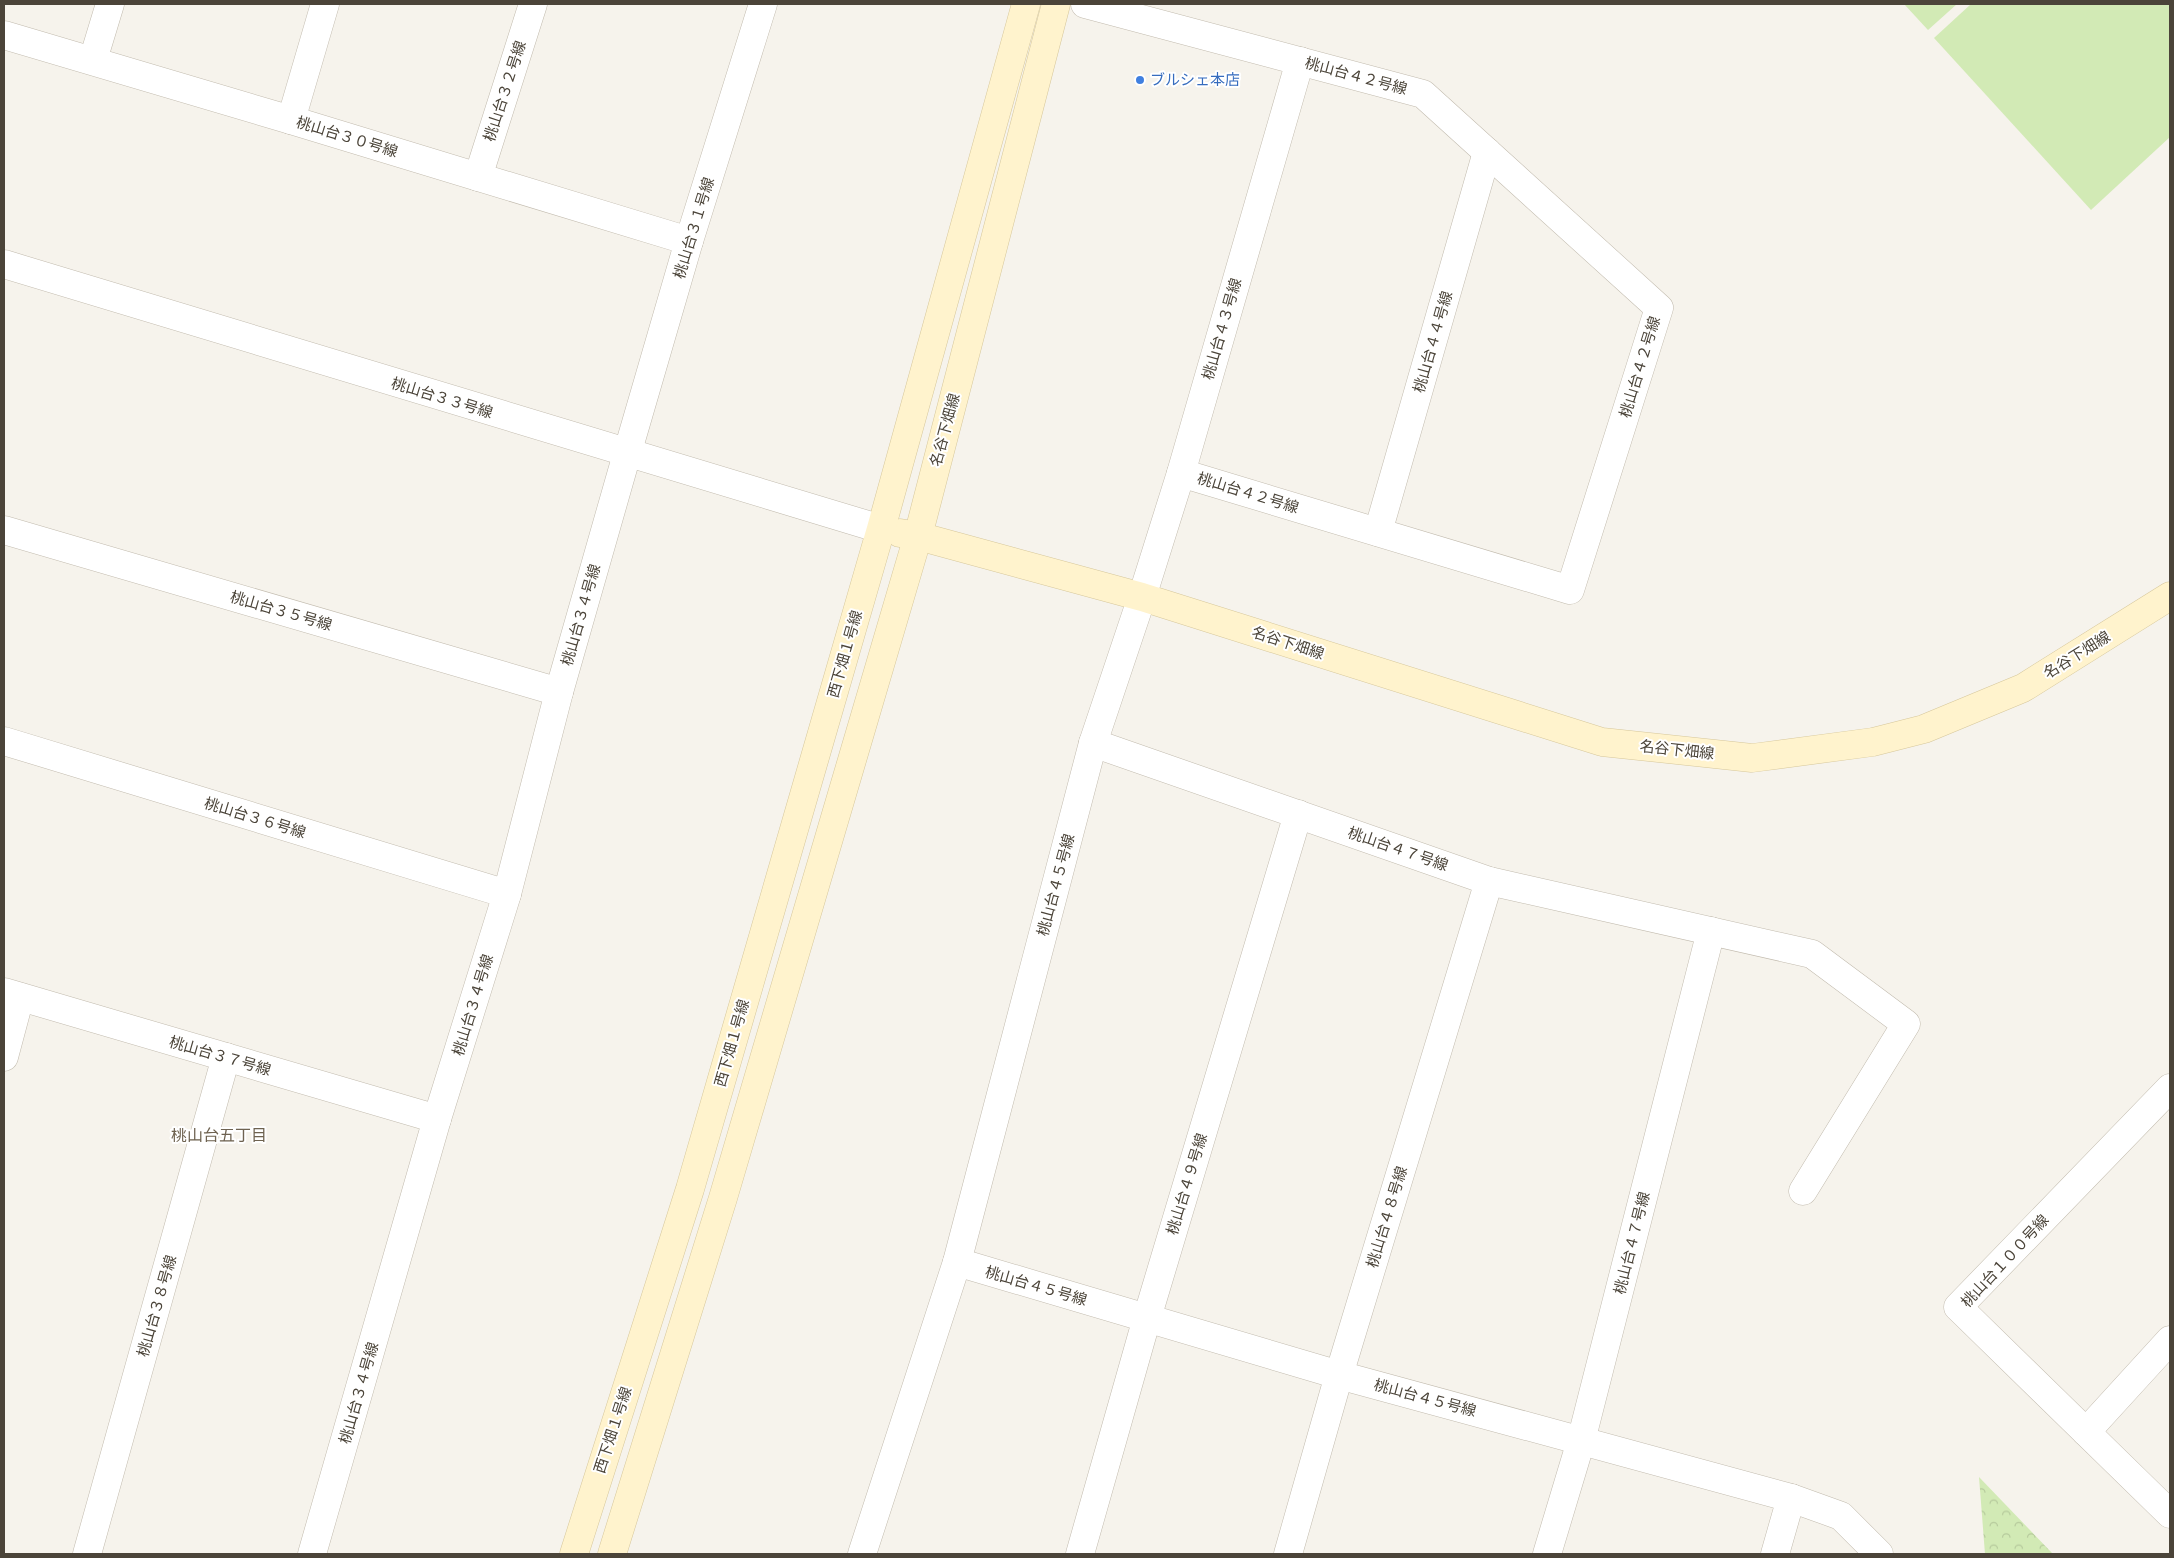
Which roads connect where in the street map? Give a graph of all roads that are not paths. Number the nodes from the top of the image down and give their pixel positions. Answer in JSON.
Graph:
{"nodes":[{"id":1,"x":110,"y":4,"type":"edge"},
{"id":2,"x":325,"y":4,"type":"edge"},
{"id":3,"x":533,"y":4,"type":"edge"},
{"id":4,"x":763,"y":4,"type":"edge"},
{"id":5,"x":1026,"y":4,"type":"edge"},
{"id":6,"x":1056,"y":4,"type":"edge"},
{"id":7,"x":1085,"y":4,"type":"edge"},
{"id":8,"x":4,"y":35,"type":"edge"},
{"id":9,"x":93,"y":60,"type":"junction"},
{"id":10,"x":1300,"y":61,"type":"junction"},
{"id":11,"x":291,"y":120,"type":"junction"},
{"id":12,"x":1487,"y":152,"type":"junction"},
{"id":13,"x":478,"y":177,"type":"junction"},
{"id":14,"x":689,"y":241,"type":"junction"},
{"id":15,"x":4,"y":264,"type":"edge"},
{"id":16,"x":627,"y":454,"type":"junction"},
{"id":17,"x":1181,"y":473,"type":"junction"},
{"id":18,"x":881,"y":529,"type":"junction"},
{"id":19,"x":4,"y":530,"type":"edge"},
{"id":20,"x":1378,"y":532,"type":"junction"},
{"id":21,"x":918,"y":536,"type":"junction"},
{"id":22,"x":2170,"y":596,"type":"edge"},
{"id":23,"x":1142,"y":597,"type":"junction"},
{"id":24,"x":559,"y":692,"type":"junction"},
{"id":25,"x":4,"y":741,"type":"edge"},
{"id":26,"x":1093,"y":743,"type":"junction"},
{"id":27,"x":1298,"y":814,"type":"junction"},
{"id":28,"x":1488,"y":881,"type":"junction"},
{"id":29,"x":507,"y":894,"type":"junction"},
{"id":30,"x":1711,"y":931,"type":"junction"},
{"id":31,"x":12,"y":995,"type":"edge"},
{"id":32,"x":4,"y":1057,"type":"edge"},
{"id":33,"x":226,"y":1058,"type":"junction"},
{"id":34,"x":2170,"y":1088,"type":"edge"},
{"id":35,"x":437,"y":1119,"type":"junction"},
{"id":36,"x":1803,"y":1191,"type":"dead end"},
{"id":37,"x":957,"y":1262,"type":"junction"},
{"id":38,"x":1147,"y":1318,"type":"junction"},
{"id":39,"x":2170,"y":1340,"type":"edge"},
{"id":40,"x":1339,"y":1375,"type":"junction"},
{"id":41,"x":2086,"y":1432,"type":"junction"},
{"id":42,"x":1581,"y":1441,"type":"junction"},
{"id":43,"x":1791,"y":1498,"type":"junction"},
{"id":44,"x":2170,"y":1514,"type":"edge"},
{"id":45,"x":88,"y":1554,"type":"edge"},
{"id":46,"x":312,"y":1554,"type":"edge"},
{"id":47,"x":574,"y":1554,"type":"edge"},
{"id":48,"x":612,"y":1554,"type":"edge"},
{"id":49,"x":862,"y":1554,"type":"edge"},
{"id":50,"x":1080,"y":1554,"type":"edge"},
{"id":51,"x":1288,"y":1554,"type":"edge"},
{"id":52,"x":1547,"y":1554,"type":"edge"},
{"id":53,"x":1775,"y":1554,"type":"edge"},
{"id":54,"x":1879,"y":1554,"type":"edge"}],
"edges":[{"from":1,"to":9,"type":"street"},
{"from":2,"to":11,"type":"street"},
{"from":3,"to":13,"type":"street","name":"桃山台３２号線"},
{"from":4,"to":14,"type":"street","name":"桃山台３１号線"},
{"from":5,"to":18,"type":"street"},
{"from":6,"to":21,"type":"street","name":"名谷下畑線"},
{"from":7,"to":10,"type":"street","name":"桃山台４２号線"},
{"from":8,"to":9,"type":"street","name":"桃山台３０号線"},
{"from":9,"to":11,"type":"street","name":"桃山台３０号線"},
{"from":10,"to":12,"type":"street","name":"桃山台４２号線"},
{"from":10,"to":17,"type":"street","name":"桃山台４３号線"},
{"from":11,"to":13,"type":"street","name":"桃山台３０号線"},
{"from":12,"to":20,"type":"street","name":"桃山台４４号線"},
{"from":12,"to":20,"type":"street","name":"桃山台４２号線"},
{"from":13,"to":14,"type":"street","name":"桃山台３０号線"},
{"from":14,"to":16,"type":"street","name":"桃山台３１号線"},
{"from":15,"to":16,"type":"street","name":"桃山台３３号線"},
{"from":16,"to":18,"type":"street","name":"桃山台３３号線"},
{"from":16,"to":24,"type":"street","name":"桃山台３４号線"},
{"from":17,"to":20,"type":"street","name":"桃山台４２号線"},
{"from":17,"to":23,"type":"street","name":"桃山台４３号線"},
{"from":18,"to":21,"type":"street"},
{"from":18,"to":47,"type":"street","name":"西下畑１号線"},
{"from":19,"to":24,"type":"street","name":"桃山台３５号線"},
{"from":21,"to":23,"type":"street","name":"名谷下畑線"},
{"from":21,"to":48,"type":"street"},
{"from":22,"to":23,"type":"street","name":"名谷下畑線"},
{"from":23,"to":26,"type":"street","name":"桃山台４５号線"},
{"from":24,"to":29,"type":"street","name":"桃山台３４号線"},
{"from":25,"to":29,"type":"street","name":"桃山台３６号線"},
{"from":26,"to":27,"type":"street","name":"桃山台４７号線"},
{"from":26,"to":37,"type":"street","name":"桃山台４５号線"},
{"from":27,"to":28,"type":"street","name":"桃山台４７号線"},
{"from":27,"to":38,"type":"street","name":"桃山台４９号線"},
{"from":28,"to":30,"type":"street","name":"桃山台４７号線"},
{"from":28,"to":40,"type":"street","name":"桃山台４８号線"},
{"from":29,"to":35,"type":"street","name":"桃山台３４号線"},
{"from":30,"to":36,"type":"street","name":"桃山台４７号線"},
{"from":30,"to":42,"type":"street","name":"桃山台４７号線"},
{"from":31,"to":32,"type":"street"},
{"from":31,"to":33,"type":"street","name":"桃山台３７号線"},
{"from":33,"to":35,"type":"street","name":"桃山台３７号線"},
{"from":33,"to":45,"type":"street","name":"桃山台３８号線"},
{"from":34,"to":41,"type":"street","name":"桃山台１００号線"},
{"from":35,"to":46,"type":"street","name":"桃山台３４号線"},
{"from":37,"to":38,"type":"street","name":"桃山台４５号線"},
{"from":37,"to":49,"type":"street","name":"桃山台４５号線"},
{"from":38,"to":40,"type":"street","name":"桃山台４５号線"},
{"from":38,"to":50,"type":"street","name":"桃山台４９号線"},
{"from":39,"to":41,"type":"street"},
{"from":40,"to":42,"type":"street","name":"桃山台４５号線"},
{"from":40,"to":51,"type":"street","name":"桃山台４８号線"},
{"from":41,"to":44,"type":"street","name":"桃山台１００号線"},
{"from":42,"to":43,"type":"street","name":"桃山台４５号線"},
{"from":42,"to":52,"type":"street","name":"桃山台４７号線"},
{"from":43,"to":53,"type":"street"},
{"from":43,"to":54,"type":"street","name":"桃山台４５号線"}]}
